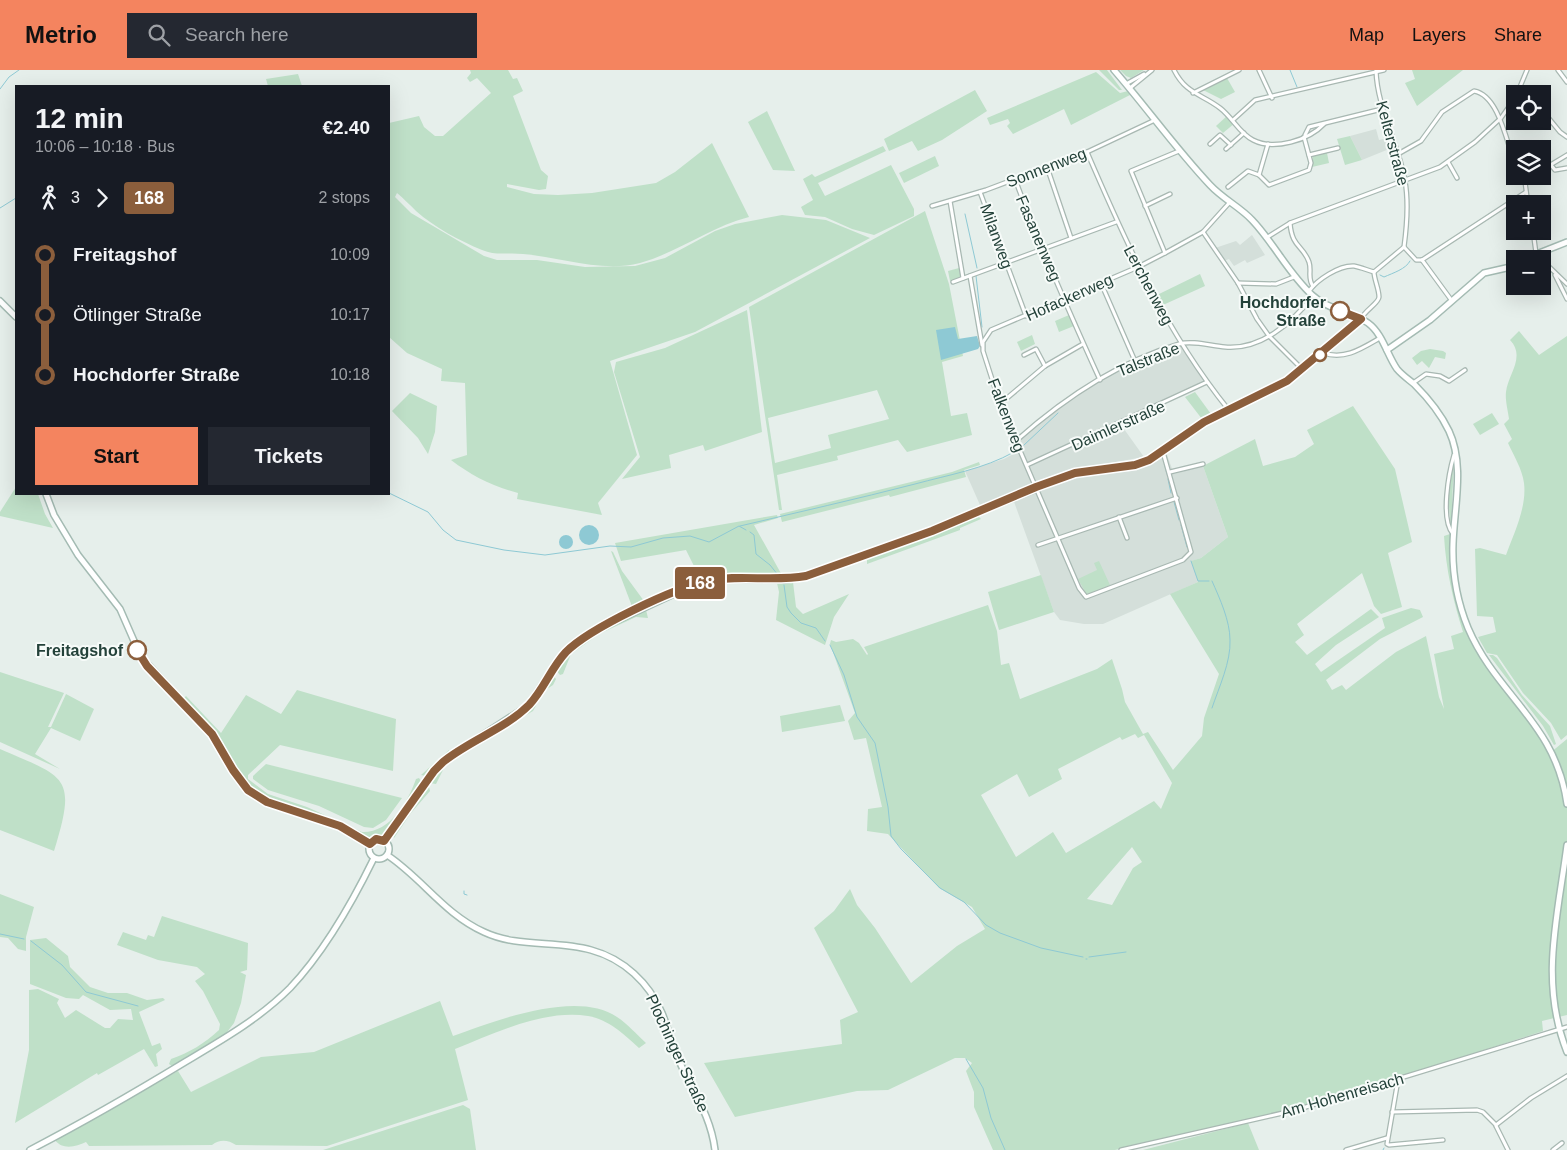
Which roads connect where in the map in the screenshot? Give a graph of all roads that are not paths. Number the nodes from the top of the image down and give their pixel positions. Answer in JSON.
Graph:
{"nodes":[{"id":1,"x":1114,"y":70,"type":"edge"},
{"id":2,"x":1174,"y":70,"type":"edge"},
{"id":3,"x":1239,"y":70,"type":"edge"},
{"id":4,"x":1259,"y":70,"type":"edge"},
{"id":5,"x":1384,"y":70,"type":"edge"},
{"id":6,"x":1527,"y":70,"type":"edge"},
{"id":7,"x":1558,"y":70,"type":"edge"},
{"id":8,"x":1150,"y":71,"type":"edge"},
{"id":9,"x":1376,"y":71,"type":"edge"},
{"id":10,"x":1567,"y":82,"type":"edge"},
{"id":11,"x":1520,"y":85,"type":"edge"},
{"id":12,"x":1128,"y":86,"type":"junction"},
{"id":13,"x":1192,"y":93,"type":"junction"},
{"id":14,"x":1272,"y":98,"type":"junction"},
{"id":15,"x":1382,"y":109,"type":"junction"},
{"id":16,"x":1506,"y":111,"type":"edge"},
{"id":17,"x":1501,"y":118,"type":"junction"},
{"id":18,"x":1155,"y":119,"type":"junction"},
{"id":19,"x":1233,"y":120,"type":"junction"},
{"id":20,"x":1551,"y":121,"type":"edge"},
{"id":21,"x":1324,"y":124,"type":"junction"},
{"id":22,"x":1244,"y":133,"type":"junction"},
{"id":23,"x":1304,"y":136,"type":"junction"},
{"id":24,"x":1567,"y":137,"type":"edge"},
{"id":25,"x":1508,"y":140,"type":"edge"},
{"id":26,"x":1210,"y":144,"type":"dead end"},
{"id":27,"x":1268,"y":144,"type":"junction"},
{"id":28,"x":1231,"y":145,"type":"junction"},
{"id":29,"x":1338,"y":148,"type":"dead end"},
{"id":30,"x":1226,"y":149,"type":"dead end"},
{"id":31,"x":1180,"y":150,"type":"junction"},
{"id":32,"x":1087,"y":152,"type":"junction"},
{"id":33,"x":1398,"y":154,"type":"junction"},
{"id":34,"x":1309,"y":155,"type":"junction"},
{"id":35,"x":1567,"y":155,"type":"edge"},
{"id":36,"x":1448,"y":162,"type":"junction"},
{"id":37,"x":1551,"y":164,"type":"joint"},
{"id":38,"x":1047,"y":167,"type":"junction"},
{"id":39,"x":1567,"y":168,"type":"edge"},
{"id":40,"x":1259,"y":175,"type":"junction"},
{"id":41,"x":1457,"y":178,"type":"dead end"},
{"id":42,"x":1014,"y":179,"type":"junction"},
{"id":43,"x":1405,"y":181,"type":"junction"},
{"id":44,"x":1525,"y":185,"type":"edge"},
{"id":45,"x":1228,"y":187,"type":"dead end"},
{"id":46,"x":980,"y":192,"type":"junction"},
{"id":47,"x":1526,"y":192,"type":"junction"},
{"id":48,"x":1170,"y":194,"type":"dead end"},
{"id":49,"x":1526,"y":195,"type":"edge"},
{"id":50,"x":950,"y":201,"type":"junction"},
{"id":51,"x":1230,"y":202,"type":"junction"},
{"id":52,"x":932,"y":206,"type":"dead end"},
{"id":53,"x":1145,"y":206,"type":"junction"},
{"id":54,"x":1116,"y":222,"type":"junction"},
{"id":55,"x":1290,"y":223,"type":"junction"},
{"id":56,"x":1203,"y":232,"type":"junction"},
{"id":57,"x":1071,"y":238,"type":"junction"},
{"id":58,"x":1266,"y":238,"type":"junction"},
{"id":59,"x":1567,"y":242,"type":"edge"},
{"id":60,"x":1404,"y":247,"type":"junction"},
{"id":61,"x":1040,"y":248,"type":"junction"},
{"id":62,"x":1544,"y":250,"type":"edge"},
{"id":63,"x":1165,"y":253,"type":"junction"},
{"id":64,"x":1422,"y":260,"type":"junction"},
{"id":65,"x":1007,"y":262,"type":"junction"},
{"id":66,"x":1138,"y":267,"type":"junction"},
{"id":67,"x":1506,"y":268,"type":"edge"},
{"id":68,"x":1551,"y":269,"type":"edge"},
{"id":69,"x":1374,"y":272,"type":"junction"},
{"id":70,"x":1554,"y":272,"type":"junction"},
{"id":71,"x":970,"y":276,"type":"junction"},
{"id":72,"x":1294,"y":277,"type":"junction"},
{"id":73,"x":963,"y":278,"type":"junction"},
{"id":74,"x":1012,"y":280,"type":"junction"},
{"id":75,"x":953,"y":282,"type":"dead end"},
{"id":76,"x":1006,"y":283,"type":"dead end"},
{"id":77,"x":1100,"y":283,"type":"junction"},
{"id":78,"x":1238,"y":283,"type":"junction"},
{"id":79,"x":1567,"y":284,"type":"edge"},
{"id":80,"x":1313,"y":286,"type":"junction"},
{"id":81,"x":1308,"y":292,"type":"junction"},
{"id":82,"x":1313,"y":296,"type":"junction"},
{"id":83,"x":1065,"y":298,"type":"junction"},
{"id":84,"x":1567,"y":299,"type":"edge"},
{"id":85,"x":0,"y":301,"type":"edge"},
{"id":86,"x":1452,"y":301,"type":"junction"},
{"id":87,"x":1026,"y":316,"type":"junction"},
{"id":88,"x":15,"y":317,"type":"edge"},
{"id":89,"x":1361,"y":319,"type":"junction"},
{"id":90,"x":1269,"y":336,"type":"junction"},
{"id":91,"x":1380,"y":338,"type":"junction"},
{"id":92,"x":983,"y":342,"type":"joint"},
{"id":93,"x":1181,"y":343,"type":"junction"},
{"id":94,"x":1083,"y":344,"type":"junction"},
{"id":95,"x":1387,"y":350,"type":"junction"},
{"id":96,"x":983,"y":351,"type":"junction"},
{"id":97,"x":1323,"y":353,"type":"junction"},
{"id":98,"x":1024,"y":355,"type":"dead end"},
{"id":99,"x":1135,"y":361,"type":"junction"},
{"id":100,"x":1045,"y":366,"type":"junction"},
{"id":101,"x":1302,"y":370,"type":"junction"},
{"id":102,"x":1465,"y":370,"type":"dead end"},
{"id":103,"x":1100,"y":380,"type":"junction"},
{"id":104,"x":1207,"y":382,"type":"junction"},
{"id":105,"x":1412,"y":383,"type":"junction"},
{"id":106,"x":1000,"y":404,"type":"junction"},
{"id":107,"x":1228,"y":409,"type":"junction"},
{"id":108,"x":1016,"y":441,"type":"junction"},
{"id":109,"x":1163,"y":452,"type":"junction"},
{"id":110,"x":1455,"y":452,"type":"junction"},
{"id":111,"x":1203,"y":464,"type":"dead end"},
{"id":112,"x":1027,"y":465,"type":"junction"},
{"id":113,"x":1170,"y":472,"type":"junction"},
{"id":114,"x":1036,"y":487,"type":"junction"},
{"id":115,"x":46,"y":495,"type":"edge"},
{"id":116,"x":1176,"y":498,"type":"junction"},
{"id":117,"x":1119,"y":517,"type":"junction"},
{"id":118,"x":1454,"y":534,"type":"junction"},
{"id":119,"x":1057,"y":538,"type":"junction"},
{"id":120,"x":1127,"y":538,"type":"dead end"},
{"id":121,"x":1038,"y":545,"type":"dead end"},
{"id":122,"x":1567,"y":804,"type":"edge"},
{"id":123,"x":384,"y":841,"type":"junction"},
{"id":124,"x":370,"y":844,"type":"junction"},
{"id":125,"x":1567,"y":845,"type":"edge"},
{"id":126,"x":387,"y":855,"type":"junction"},
{"id":127,"x":374,"y":858,"type":"junction"},
{"id":128,"x":1567,"y":1027,"type":"edge"},
{"id":129,"x":1560,"y":1028,"type":"junction"},
{"id":130,"x":1567,"y":1052,"type":"edge"},
{"id":131,"x":1567,"y":1076,"type":"edge"},
{"id":132,"x":1398,"y":1080,"type":"junction"},
{"id":133,"x":1392,"y":1112,"type":"junction"},
{"id":134,"x":1496,"y":1125,"type":"junction"},
{"id":135,"x":1387,"y":1138,"type":"junction"},
{"id":136,"x":1443,"y":1140,"type":"dead end"},
{"id":137,"x":1562,"y":1143,"type":"dead end"},
{"id":138,"x":30,"y":1150,"type":"edge"},
{"id":139,"x":715,"y":1150,"type":"edge"},
{"id":140,"x":1121,"y":1150,"type":"edge"},
{"id":141,"x":1346,"y":1150,"type":"edge"},
{"id":142,"x":1508,"y":1150,"type":"edge"},
{"id":143,"x":1553,"y":1150,"type":"edge"}],
"edges":[{"from":1,"to":12,"type":"main road"},
{"from":2,"to":13,"type":"street"},
{"from":3,"to":13,"type":"street"},
{"from":4,"to":14,"type":"street"},
{"from":5,"to":9,"type":"street"},
{"from":6,"to":11,"type":"street"},
{"from":7,"to":10,"type":"street"},
{"from":8,"to":12,"type":"street"},
{"from":9,"to":14,"type":"street"},
{"from":9,"to":15,"type":"street","name":"Kelterstraße"},
{"from":12,"to":18,"type":"main road"},
{"from":13,"to":19,"type":"street"},
{"from":14,"to":19,"type":"street"},
{"from":15,"to":21,"type":"street"},
{"from":15,"to":33,"type":"street","name":"Kelterstraße"},
{"from":16,"to":17,"type":"street"},
{"from":17,"to":25,"type":"street"},
{"from":17,"to":33,"type":"street"},
{"from":17,"to":36,"type":"street"},
{"from":18,"to":31,"type":"main road"},
{"from":18,"to":32,"type":"street","name":"Sonnenweg"},
{"from":19,"to":22,"type":"street"},
{"from":20,"to":24,"type":"street"},
{"from":21,"to":23,"type":"street"},
{"from":21,"to":23,"type":"street"},
{"from":22,"to":27,"type":"street"},
{"from":22,"to":28,"type":"street"},
{"from":23,"to":27,"type":"street"},
{"from":23,"to":34,"type":"street"},
{"from":26,"to":28,"type":"street"},
{"from":27,"to":40,"type":"street"},
{"from":28,"to":30,"type":"street"},
{"from":29,"to":34,"type":"street"},
{"from":31,"to":51,"type":"main road"},
{"from":31,"to":53,"type":"street"},
{"from":32,"to":38,"type":"street","name":"Sonnenweg"},
{"from":32,"to":54,"type":"street","name":"Lerchenweg"},
{"from":33,"to":43,"type":"street","name":"Kelterstraße"},
{"from":34,"to":40,"type":"street"},
{"from":35,"to":37,"type":"street"},
{"from":36,"to":41,"type":"street"},
{"from":36,"to":43,"type":"street"},
{"from":37,"to":39,"type":"street"},
{"from":38,"to":42,"type":"street","name":"Sonnenweg"},
{"from":38,"to":57,"type":"street"},
{"from":40,"to":45,"type":"street"},
{"from":42,"to":46,"type":"street","name":"Sonnenweg"},
{"from":42,"to":61,"type":"street","name":"Fasanenweg"},
{"from":43,"to":55,"type":"street"},
{"from":43,"to":60,"type":"street","name":"Kelterstraße"},
{"from":44,"to":47,"type":"street"},
{"from":46,"to":50,"type":"street","name":"Sonnenweg"},
{"from":46,"to":65,"type":"street","name":"Milanweg"},
{"from":47,"to":49,"type":"street"},
{"from":47,"to":64,"type":"street"},
{"from":48,"to":53,"type":"street"},
{"from":50,"to":52,"type":"street","name":"Sonnenweg"},
{"from":50,"to":73,"type":"street"},
{"from":51,"to":56,"type":"street","name":"Hofackerweg"},
{"from":51,"to":58,"type":"main road"},
{"from":53,"to":63,"type":"street"},
{"from":54,"to":57,"type":"street"},
{"from":54,"to":66,"type":"street","name":"Lerchenweg"},
{"from":55,"to":58,"type":"street"},
{"from":55,"to":80,"type":"street"},
{"from":56,"to":63,"type":"street","name":"Hofackerweg"},
{"from":56,"to":78,"type":"street"},
{"from":57,"to":61,"type":"street"},
{"from":58,"to":72,"type":"main road"},
{"from":59,"to":62,"type":"main road"},
{"from":60,"to":64,"type":"street"},
{"from":60,"to":69,"type":"street"},
{"from":61,"to":65,"type":"street"},
{"from":61,"to":83,"type":"street","name":"Fasanenweg"},
{"from":63,"to":66,"type":"street","name":"Hofackerweg"},
{"from":64,"to":86,"type":"street"},
{"from":65,"to":71,"type":"street"},
{"from":65,"to":74,"type":"street","name":"Milanweg"},
{"from":66,"to":77,"type":"street","name":"Hofackerweg"},
{"from":66,"to":93,"type":"street","name":"Lerchenweg"},
{"from":67,"to":86,"type":"main road"},
{"from":68,"to":70,"type":"street"},
{"from":69,"to":80,"type":"street"},
{"from":69,"to":89,"type":"street"},
{"from":70,"to":79,"type":"street"},
{"from":70,"to":84,"type":"street"},
{"from":71,"to":73,"type":"street"},
{"from":71,"to":96,"type":"street"},
{"from":72,"to":78,"type":"street"},
{"from":72,"to":81,"type":"main road"},
{"from":73,"to":75,"type":"street"},
{"from":74,"to":76,"type":"street","name":"Milanweg"},
{"from":74,"to":87,"type":"street","name":"Milanweg"},
{"from":77,"to":83,"type":"street","name":"Hofackerweg"},
{"from":77,"to":99,"type":"street"},
{"from":78,"to":90,"type":"street"},
{"from":80,"to":81,"type":"street"},
{"from":81,"to":82,"type":"main road"},
{"from":82,"to":89,"type":"main road"},
{"from":82,"to":90,"type":"street","name":"Talstraße"},
{"from":83,"to":87,"type":"street","name":"Hofackerweg"},
{"from":83,"to":94,"type":"street","name":"Fasanenweg"},
{"from":85,"to":88,"type":"main road"},
{"from":86,"to":95,"type":"main road"},
{"from":87,"to":92,"type":"street","name":"Hofackerweg"},
{"from":89,"to":91,"type":"main road"},
{"from":89,"to":97,"type":"main road"},
{"from":90,"to":93,"type":"street","name":"Talstraße"},
{"from":90,"to":101,"type":"street"},
{"from":91,"to":95,"type":"main road"},
{"from":91,"to":97,"type":"street"},
{"from":92,"to":96,"type":"street","name":"Falkenweg"},
{"from":93,"to":99,"type":"street","name":"Talstraße"},
{"from":93,"to":104,"type":"street","name":"Lerchenweg"},
{"from":94,"to":100,"type":"street"},
{"from":94,"to":103,"type":"street","name":"Fasanenweg"},
{"from":95,"to":105,"type":"main road"},
{"from":96,"to":106,"type":"street","name":"Falkenweg"},
{"from":97,"to":101,"type":"main road"},
{"from":98,"to":100,"type":"street"},
{"from":99,"to":103,"type":"street","name":"Talstraße"},
{"from":100,"to":106,"type":"street"},
{"from":101,"to":107,"type":"main road"},
{"from":102,"to":105,"type":"street"},
{"from":103,"to":108,"type":"street","name":"Talstraße"},
{"from":104,"to":107,"type":"street","name":"Lerchenweg"},
{"from":104,"to":112,"type":"street","name":"Daimlerstraße"},
{"from":105,"to":110,"type":"main road"},
{"from":106,"to":108,"type":"street","name":"Falkenweg"},
{"from":107,"to":109,"type":"main road"},
{"from":108,"to":112,"type":"street","name":"Falkenweg"},
{"from":109,"to":113,"type":"street"},
{"from":109,"to":114,"type":"main road"},
{"from":110,"to":118,"type":"main road"},
{"from":110,"to":118,"type":"street"},
{"from":111,"to":113,"type":"street"},
{"from":112,"to":114,"type":"street","name":"Falkenweg"},
{"from":113,"to":116,"type":"street"},
{"from":114,"to":119,"type":"street","name":"Falkenweg"},
{"from":114,"to":123,"type":"main road"},
{"from":115,"to":124,"type":"main road"},
{"from":116,"to":117,"type":"street"},
{"from":116,"to":119,"type":"street","name":"Falkenweg"},
{"from":117,"to":119,"type":"street"},
{"from":117,"to":120,"type":"street"},
{"from":118,"to":122,"type":"main road"},
{"from":119,"to":121,"type":"street"},
{"from":123,"to":124,"type":"main road"},
{"from":123,"to":126,"type":"main road"},
{"from":124,"to":127,"type":"main road"},
{"from":125,"to":129,"type":"main road"},
{"from":126,"to":127,"type":"main road"},
{"from":126,"to":139,"type":"main road","name":"Plochinger Straße"},
{"from":127,"to":138,"type":"main road"},
{"from":128,"to":129,"type":"street","name":"Am Hohenreisach"},
{"from":129,"to":130,"type":"main road"},
{"from":129,"to":132,"type":"street","name":"Am Hohenreisach"},
{"from":131,"to":134,"type":"street"},
{"from":132,"to":133,"type":"street"},
{"from":132,"to":140,"type":"street","name":"Am Hohenreisach"},
{"from":133,"to":134,"type":"street"},
{"from":133,"to":135,"type":"street"},
{"from":134,"to":142,"type":"street"},
{"from":135,"to":136,"type":"street"},
{"from":135,"to":141,"type":"street"},
{"from":137,"to":143,"type":"street"}]}
